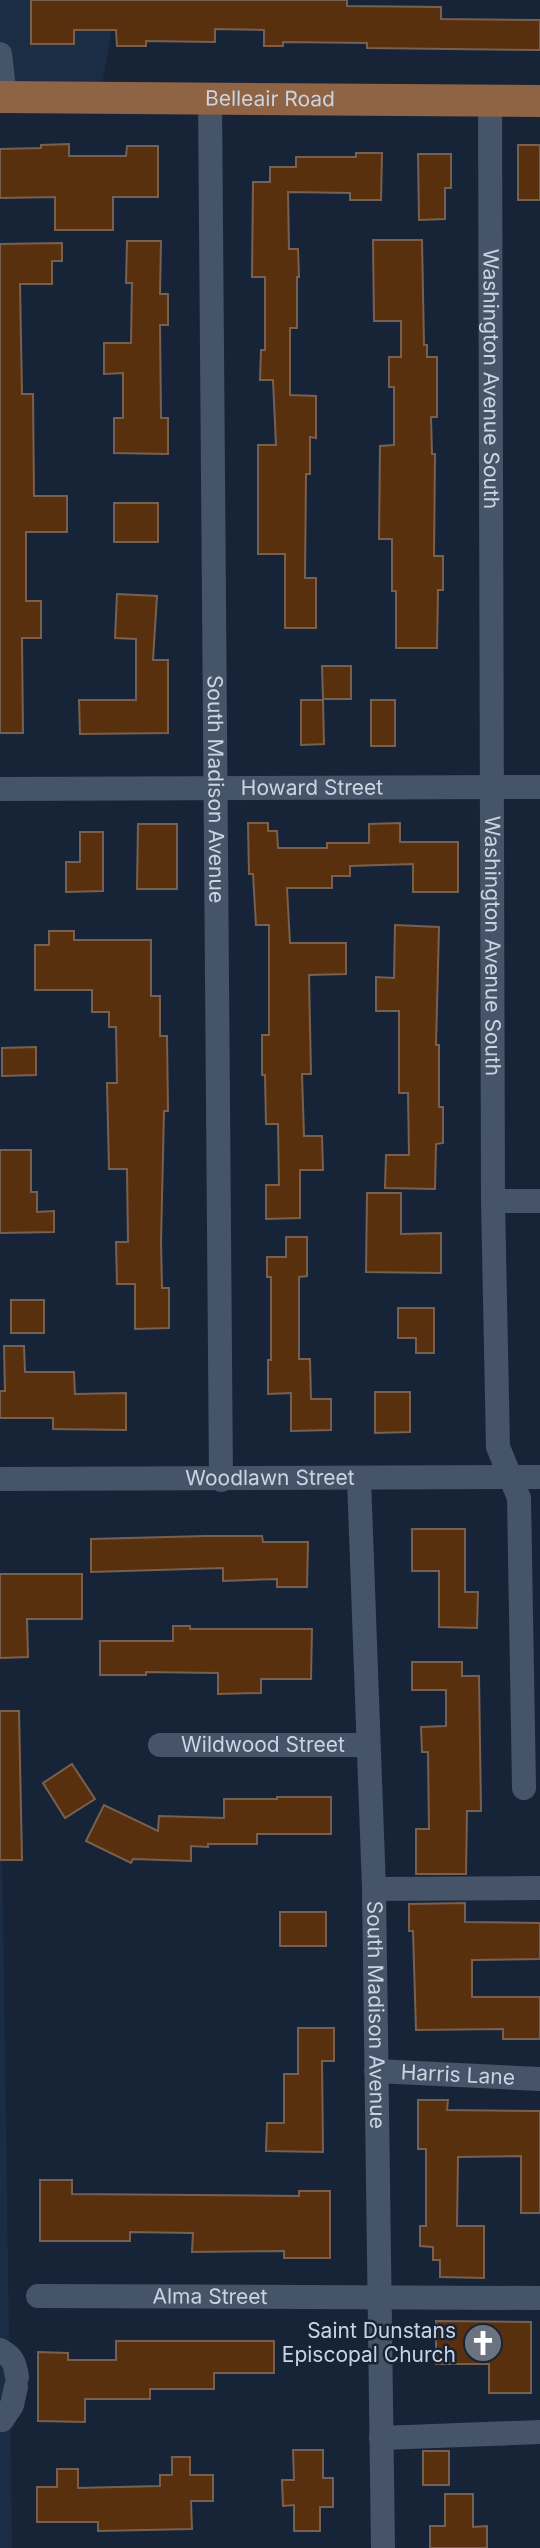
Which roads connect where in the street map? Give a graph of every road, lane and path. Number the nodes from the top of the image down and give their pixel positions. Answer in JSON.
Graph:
{"nodes":[{"id":1,"x":0,"y":54,"type":"edge"},
{"id":2,"x":2,"y":97,"type":"edge"},
{"id":3,"x":210,"y":99,"type":"junction"},
{"id":4,"x":489,"y":100,"type":"junction"},
{"id":5,"x":540,"y":101,"type":"edge"},
{"id":6,"x":491,"y":787,"type":"junction"},
{"id":7,"x":540,"y":787,"type":"edge"},
{"id":8,"x":214,"y":788,"type":"junction"},
{"id":9,"x":0,"y":789,"type":"edge"},
{"id":10,"x":493,"y":1201,"type":"junction"},
{"id":11,"x":540,"y":1201,"type":"edge"},
{"id":12,"x":511,"y":1477,"type":"junction"},
{"id":13,"x":540,"y":1477,"type":"edge"},
{"id":14,"x":0,"y":1479,"type":"edge"},
{"id":15,"x":359,"y":1479,"type":"junction"},
{"id":16,"x":221,"y":1480,"type":"junction"},
{"id":17,"x":160,"y":1745,"type":"dead end"},
{"id":18,"x":368,"y":1745,"type":"junction"},
{"id":19,"x":524,"y":1788,"type":"dead end"},
{"id":20,"x":540,"y":1888,"type":"edge"},
{"id":21,"x":374,"y":1889,"type":"junction"},
{"id":22,"x":376,"y":2071,"type":"junction"},
{"id":23,"x":540,"y":2079,"type":"edge"},
{"id":24,"x":38,"y":2296,"type":"dead end"},
{"id":25,"x":381,"y":2297,"type":"junction"},
{"id":26,"x":540,"y":2298,"type":"edge"},
{"id":27,"x":0,"y":2350,"type":"edge"},
{"id":28,"x":7,"y":2382,"type":"edge"},
{"id":29,"x":0,"y":2420,"type":"edge"},
{"id":30,"x":540,"y":2432,"type":"edge"},
{"id":31,"x":381,"y":2438,"type":"junction"},
{"id":32,"x":383,"y":2548,"type":"edge"}],
"edges":[{"from":1,"to":2,"type":"street"},
{"from":2,"to":3,"type":"main road","name":"Belleair Road"},
{"from":3,"to":4,"type":"main road","name":"Belleair Road"},
{"from":3,"to":8,"type":"street","name":"South Madison Avenue"},
{"from":4,"to":5,"type":"main road","name":"Belleair Road"},
{"from":4,"to":6,"type":"street","name":"Washington Avenue South"},
{"from":6,"to":7,"type":"street","name":"Howard Street"},
{"from":6,"to":8,"type":"street","name":"Howard Street"},
{"from":6,"to":10,"type":"street","name":"Washington Avenue South"},
{"from":8,"to":9,"type":"street","name":"Howard Street"},
{"from":8,"to":16,"type":"street","name":"South Madison Avenue"},
{"from":10,"to":11,"type":"street"},
{"from":10,"to":12,"type":"street","name":"Washington Avenue South"},
{"from":12,"to":13,"type":"street","name":"Woodlawn Street"},
{"from":12,"to":15,"type":"street","name":"Woodlawn Street"},
{"from":12,"to":19,"type":"street","name":"Washington Avenue South"},
{"from":14,"to":16,"type":"street","name":"Woodlawn Street"},
{"from":15,"to":16,"type":"street","name":"Woodlawn Street"},
{"from":15,"to":18,"type":"street","name":"South Madison Avenue"},
{"from":17,"to":18,"type":"street","name":"Wildwood Street"},
{"from":18,"to":21,"type":"street","name":"South Madison Avenue"},
{"from":20,"to":21,"type":"street"},
{"from":21,"to":22,"type":"street","name":"South Madison Avenue"},
{"from":22,"to":23,"type":"street","name":"Harris Lane"},
{"from":22,"to":25,"type":"street","name":"South Madison Avenue"},
{"from":24,"to":25,"type":"street","name":"Alma Street"},
{"from":25,"to":26,"type":"street","name":"Alma Street"},
{"from":25,"to":31,"type":"street","name":"South Madison Avenue"},
{"from":27,"to":28,"type":"street"},
{"from":28,"to":29,"type":"street"},
{"from":30,"to":31,"type":"street"},
{"from":31,"to":32,"type":"street","name":"South Madison Avenue"}]}
